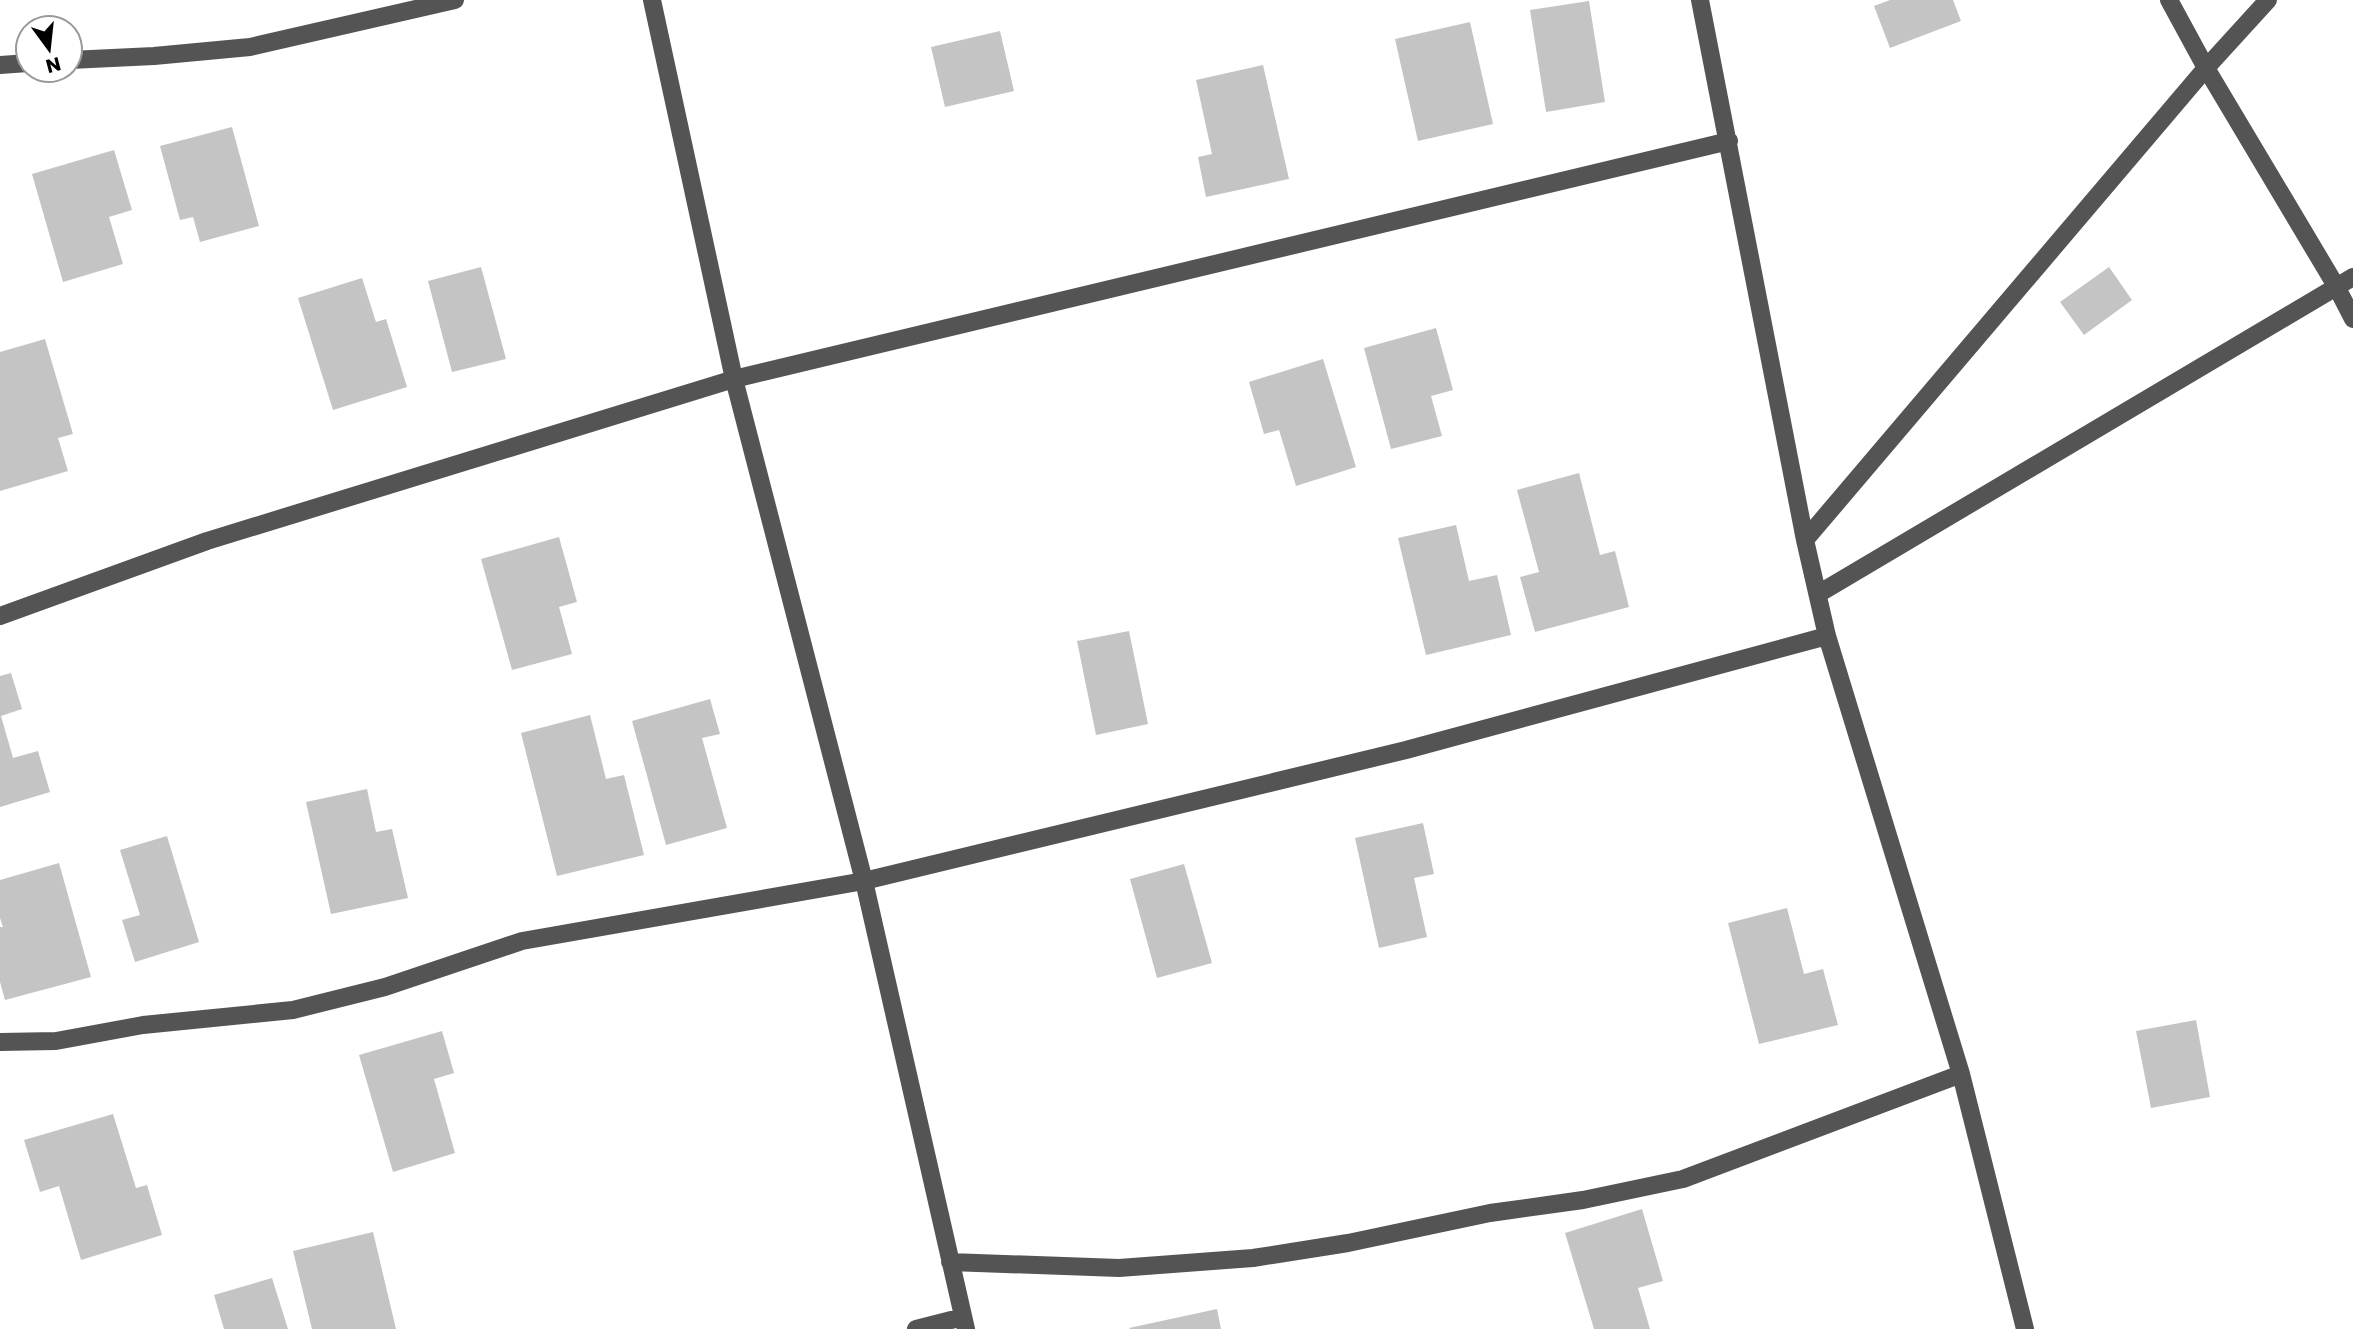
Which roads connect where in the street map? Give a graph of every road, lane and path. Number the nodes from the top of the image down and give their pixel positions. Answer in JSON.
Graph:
{"nodes":[{"id":1,"x":455,"y":0,"type":"edge"},
{"id":2,"x":652,"y":0,"type":"edge"},
{"id":3,"x":1700,"y":0,"type":"edge"},
{"id":4,"x":2169,"y":0,"type":"edge"},
{"id":5,"x":2268,"y":0,"type":"edge"},
{"id":6,"x":84,"y":59,"type":"edge"},
{"id":7,"x":2206,"y":68,"type":"junction"},
{"id":8,"x":1729,"y":141,"type":"junction"},
{"id":9,"x":2353,"y":277,"type":"edge"},
{"id":10,"x":2336,"y":286,"type":"junction"},
{"id":11,"x":2353,"y":319,"type":"edge"},
{"id":12,"x":734,"y":379,"type":"junction"},
{"id":13,"x":1805,"y":540,"type":"junction"},
{"id":14,"x":1818,"y":594,"type":"junction"},
{"id":15,"x":0,"y":616,"type":"edge"},
{"id":16,"x":1827,"y":636,"type":"junction"},
{"id":17,"x":864,"y":881,"type":"junction"},
{"id":18,"x":0,"y":1042,"type":"edge"},
{"id":19,"x":1962,"y":1074,"type":"junction"},
{"id":20,"x":950,"y":1262,"type":"junction"},
{"id":21,"x":964,"y":1323,"type":"edge"},
{"id":22,"x":916,"y":1329,"type":"edge"},
{"id":23,"x":2025,"y":1329,"type":"edge"}],
"edges":[{"from":1,"to":6,"type":"street"},
{"from":2,"to":12,"type":"street"},
{"from":3,"to":8,"type":"street"},
{"from":4,"to":7,"type":"street"},
{"from":5,"to":7,"type":"street"},
{"from":7,"to":10,"type":"street"},
{"from":7,"to":13,"type":"street"},
{"from":8,"to":12,"type":"street"},
{"from":8,"to":13,"type":"street"},
{"from":9,"to":10,"type":"street"},
{"from":10,"to":11,"type":"street"},
{"from":10,"to":14,"type":"street"},
{"from":12,"to":15,"type":"street"},
{"from":12,"to":17,"type":"street"},
{"from":13,"to":14,"type":"street"},
{"from":14,"to":16,"type":"street"},
{"from":16,"to":17,"type":"street"},
{"from":16,"to":19,"type":"street"},
{"from":17,"to":18,"type":"street"},
{"from":17,"to":20,"type":"street"},
{"from":19,"to":20,"type":"street"},
{"from":19,"to":23,"type":"street"},
{"from":20,"to":21,"type":"street"},
{"from":21,"to":22,"type":"street"}]}
